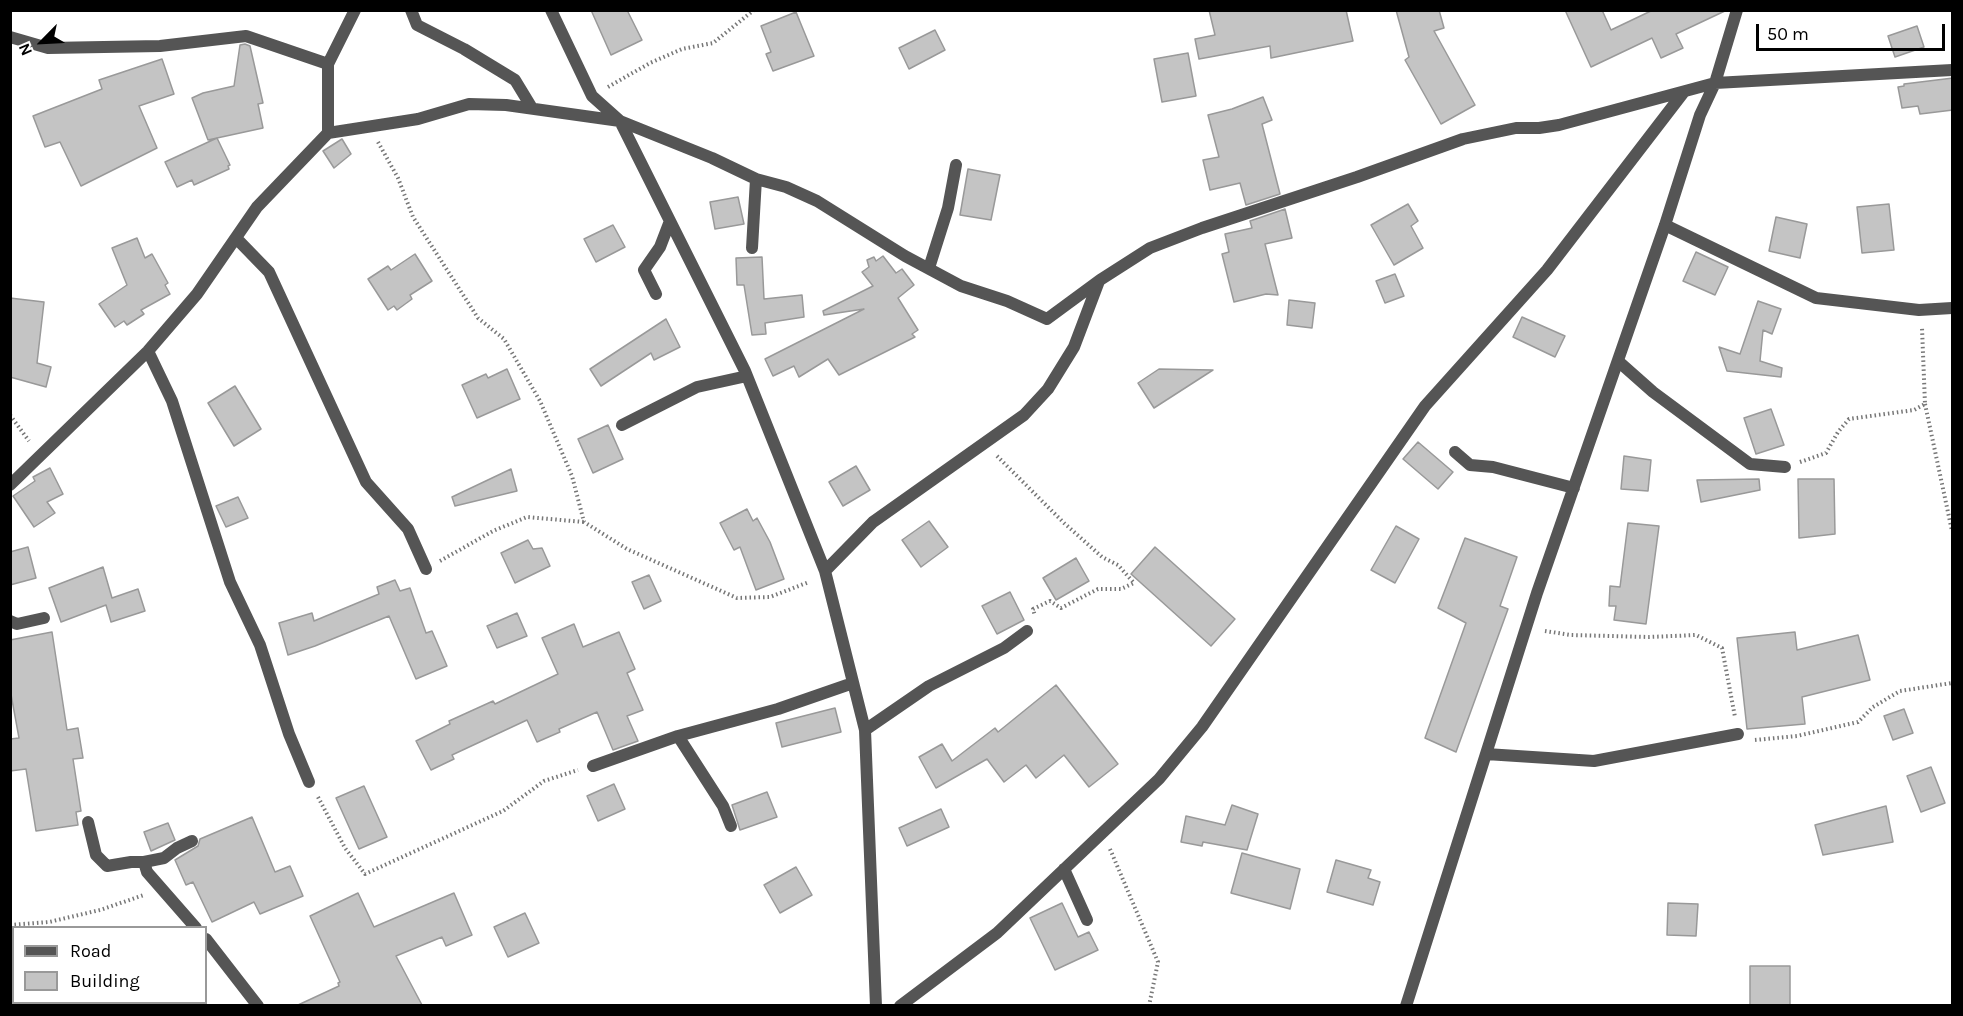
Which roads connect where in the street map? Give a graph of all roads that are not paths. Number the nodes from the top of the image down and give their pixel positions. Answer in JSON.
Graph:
{"nodes":[{"id":1,"x":355,"y":10,"type":"edge"},
{"id":2,"x":411,"y":10,"type":"edge"},
{"id":3,"x":551,"y":10,"type":"edge"},
{"id":4,"x":1737,"y":10,"type":"edge"},
{"id":5,"x":10,"y":37,"type":"edge"},
{"id":6,"x":328,"y":64,"type":"junction"},
{"id":7,"x":1953,"y":70,"type":"edge"},
{"id":8,"x":1715,"y":83,"type":"junction"},
{"id":9,"x":1683,"y":93,"type":"junction"},
{"id":10,"x":532,"y":108,"type":"junction"},
{"id":11,"x":620,"y":121,"type":"junction"},
{"id":12,"x":328,"y":133,"type":"junction"},
{"id":13,"x":956,"y":165,"type":"dead end"},
{"id":14,"x":756,"y":179,"type":"junction"},
{"id":15,"x":670,"y":221,"type":"junction"},
{"id":16,"x":1665,"y":225,"type":"junction"},
{"id":17,"x":236,"y":238,"type":"junction"},
{"id":18,"x":752,"y":248,"type":"dead end"},
{"id":19,"x":929,"y":268,"type":"junction"},
{"id":20,"x":1100,"y":280,"type":"junction"},
{"id":21,"x":656,"y":294,"type":"dead end"},
{"id":22,"x":1953,"y":308,"type":"edge"},
{"id":23,"x":148,"y":351,"type":"junction"},
{"id":24,"x":1618,"y":361,"type":"junction"},
{"id":25,"x":747,"y":376,"type":"junction"},
{"id":26,"x":622,"y":424,"type":"dead end"},
{"id":27,"x":1455,"y":452,"type":"dead end"},
{"id":28,"x":1785,"y":467,"type":"road end"},
{"id":29,"x":10,"y":485,"type":"edge"},
{"id":30,"x":1574,"y":488,"type":"junction"},
{"id":31,"x":426,"y":569,"type":"road end"},
{"id":32,"x":826,"y":573,"type":"junction"},
{"id":33,"x":44,"y":618,"type":"dead end"},
{"id":34,"x":10,"y":621,"type":"edge"},
{"id":35,"x":1027,"y":631,"type":"road end"},
{"id":36,"x":853,"y":682,"type":"junction"},
{"id":37,"x":865,"y":730,"type":"junction"},
{"id":38,"x":1738,"y":734,"type":"road end"},
{"id":39,"x":678,"y":736,"type":"junction"},
{"id":40,"x":1486,"y":754,"type":"junction"},
{"id":41,"x":593,"y":766,"type":"road end"},
{"id":42,"x":309,"y":782,"type":"road end"},
{"id":43,"x":88,"y":822,"type":"dead end"},
{"id":44,"x":731,"y":826,"type":"dead end"},
{"id":45,"x":192,"y":841,"type":"dead end"},
{"id":46,"x":144,"y":862,"type":"junction"},
{"id":47,"x":1064,"y":869,"type":"junction"},
{"id":48,"x":1087,"y":920,"type":"dead end"},
{"id":49,"x":195,"y":926,"type":"edge"},
{"id":50,"x":207,"y":940,"type":"edge"},
{"id":51,"x":258,"y":1005,"type":"edge"},
{"id":52,"x":876,"y":1005,"type":"edge"},
{"id":53,"x":900,"y":1005,"type":"edge"},
{"id":54,"x":1406,"y":1005,"type":"edge"}],
"edges":[{"from":1,"to":6,"type":"street"},
{"from":2,"to":10,"type":"street"},
{"from":3,"to":11,"type":"street"},
{"from":4,"to":8,"type":"street"},
{"from":5,"to":6,"type":"street"},
{"from":6,"to":12,"type":"street"},
{"from":7,"to":8,"type":"street"},
{"from":8,"to":9,"type":"street"},
{"from":8,"to":16,"type":"street"},
{"from":9,"to":20,"type":"street"},
{"from":9,"to":47,"type":"street"},
{"from":10,"to":11,"type":"street"},
{"from":10,"to":12,"type":"street"},
{"from":11,"to":14,"type":"street"},
{"from":11,"to":15,"type":"street"},
{"from":12,"to":17,"type":"street"},
{"from":13,"to":19,"type":"street"},
{"from":14,"to":18,"type":"street"},
{"from":14,"to":19,"type":"street"},
{"from":15,"to":21,"type":"street"},
{"from":15,"to":25,"type":"street"},
{"from":16,"to":22,"type":"street"},
{"from":16,"to":24,"type":"street"},
{"from":17,"to":23,"type":"street"},
{"from":17,"to":31,"type":"street"},
{"from":19,"to":20,"type":"street"},
{"from":20,"to":32,"type":"street"},
{"from":23,"to":29,"type":"street"},
{"from":23,"to":42,"type":"street"},
{"from":24,"to":28,"type":"street"},
{"from":24,"to":30,"type":"street"},
{"from":25,"to":26,"type":"street"},
{"from":25,"to":32,"type":"street"},
{"from":27,"to":30,"type":"street"},
{"from":30,"to":40,"type":"street"},
{"from":32,"to":36,"type":"street"},
{"from":33,"to":34,"type":"street"},
{"from":35,"to":37,"type":"street"},
{"from":36,"to":37,"type":"street"},
{"from":36,"to":39,"type":"street"},
{"from":37,"to":52,"type":"street"},
{"from":38,"to":40,"type":"street"},
{"from":39,"to":41,"type":"street"},
{"from":39,"to":44,"type":"street"},
{"from":40,"to":54,"type":"street"},
{"from":43,"to":46,"type":"street"},
{"from":45,"to":46,"type":"street"},
{"from":46,"to":49,"type":"street"},
{"from":47,"to":48,"type":"street"},
{"from":47,"to":53,"type":"street"},
{"from":50,"to":51,"type":"street"}]}
